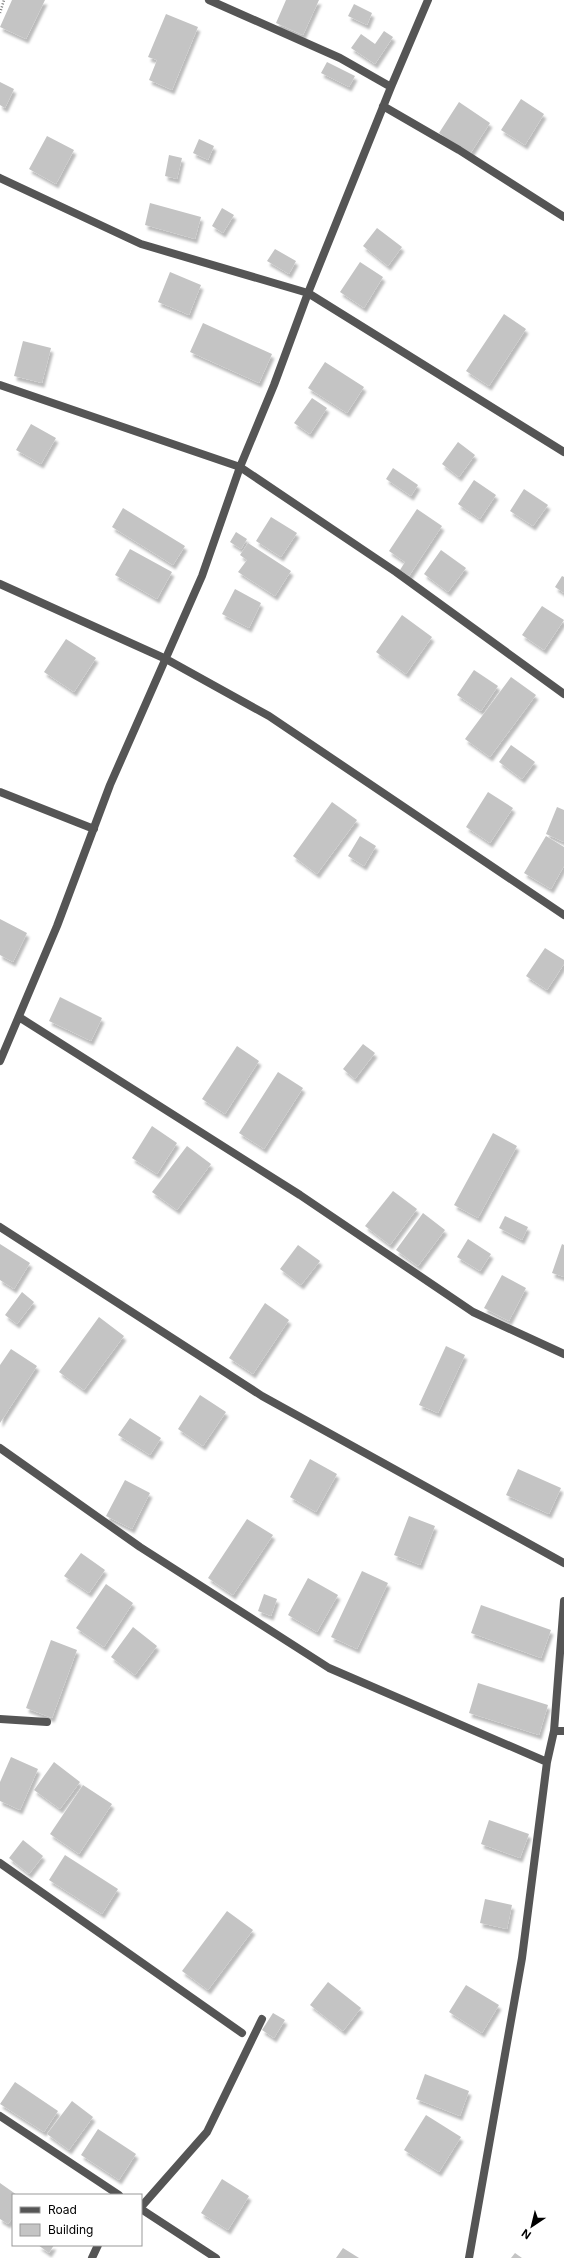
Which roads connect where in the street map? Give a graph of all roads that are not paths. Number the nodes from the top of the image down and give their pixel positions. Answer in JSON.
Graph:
{"nodes":[{"id":1,"x":209,"y":0,"type":"edge"},
{"id":2,"x":428,"y":0,"type":"edge"},
{"id":3,"x":391,"y":87,"type":"junction"},
{"id":4,"x":383,"y":106,"type":"junction"},
{"id":5,"x":0,"y":178,"type":"edge"},
{"id":6,"x":564,"y":217,"type":"edge"},
{"id":7,"x":308,"y":293,"type":"junction"},
{"id":8,"x":0,"y":384,"type":"edge"},
{"id":9,"x":564,"y":452,"type":"edge"},
{"id":10,"x":240,"y":467,"type":"junction"},
{"id":11,"x":0,"y":584,"type":"edge"},
{"id":12,"x":166,"y":659,"type":"junction"},
{"id":13,"x":564,"y":694,"type":"edge"},
{"id":14,"x":0,"y":792,"type":"edge"},
{"id":15,"x":94,"y":829,"type":"junction"},
{"id":16,"x":564,"y":915,"type":"edge"},
{"id":17,"x":19,"y":1017,"type":"junction"},
{"id":18,"x":0,"y":1061,"type":"edge"},
{"id":19,"x":0,"y":1227,"type":"edge"},
{"id":20,"x":564,"y":1354,"type":"edge"},
{"id":21,"x":0,"y":1448,"type":"edge"},
{"id":22,"x":564,"y":1563,"type":"edge"},
{"id":23,"x":564,"y":1601,"type":"edge"},
{"id":24,"x":0,"y":1719,"type":"edge"},
{"id":25,"x":47,"y":1722,"type":"dead end"},
{"id":26,"x":554,"y":1731,"type":"junction"},
{"id":27,"x":564,"y":1731,"type":"edge"},
{"id":28,"x":547,"y":1762,"type":"junction"},
{"id":29,"x":0,"y":1863,"type":"edge"},
{"id":30,"x":262,"y":2019,"type":"dead end"},
{"id":31,"x":242,"y":2033,"type":"dead end"},
{"id":32,"x":0,"y":2116,"type":"edge"},
{"id":33,"x":117,"y":2194,"type":"edge"},
{"id":34,"x":142,"y":2207,"type":"edge"},
{"id":35,"x":142,"y":2209,"type":"edge"},
{"id":36,"x":98,"y":2246,"type":"edge"},
{"id":37,"x":92,"y":2258,"type":"edge"},
{"id":38,"x":216,"y":2258,"type":"edge"},
{"id":39,"x":469,"y":2258,"type":"edge"}],
"edges":[{"from":1,"to":3,"type":"street"},
{"from":2,"to":3,"type":"street"},
{"from":3,"to":4,"type":"street"},
{"from":4,"to":6,"type":"street"},
{"from":4,"to":7,"type":"street"},
{"from":5,"to":7,"type":"street"},
{"from":7,"to":9,"type":"street"},
{"from":7,"to":10,"type":"street"},
{"from":8,"to":10,"type":"street"},
{"from":10,"to":12,"type":"street"},
{"from":10,"to":13,"type":"street"},
{"from":11,"to":12,"type":"street"},
{"from":12,"to":15,"type":"street"},
{"from":12,"to":16,"type":"street"},
{"from":14,"to":15,"type":"street"},
{"from":15,"to":17,"type":"street"},
{"from":17,"to":18,"type":"street"},
{"from":17,"to":20,"type":"street"},
{"from":19,"to":22,"type":"street"},
{"from":21,"to":28,"type":"street"},
{"from":23,"to":26,"type":"street"},
{"from":24,"to":25,"type":"street"},
{"from":26,"to":27,"type":"street"},
{"from":26,"to":28,"type":"street"},
{"from":28,"to":39,"type":"street"},
{"from":29,"to":31,"type":"street"},
{"from":30,"to":34,"type":"street"},
{"from":32,"to":33,"type":"street"},
{"from":35,"to":38,"type":"street"},
{"from":36,"to":37,"type":"street"}]}
